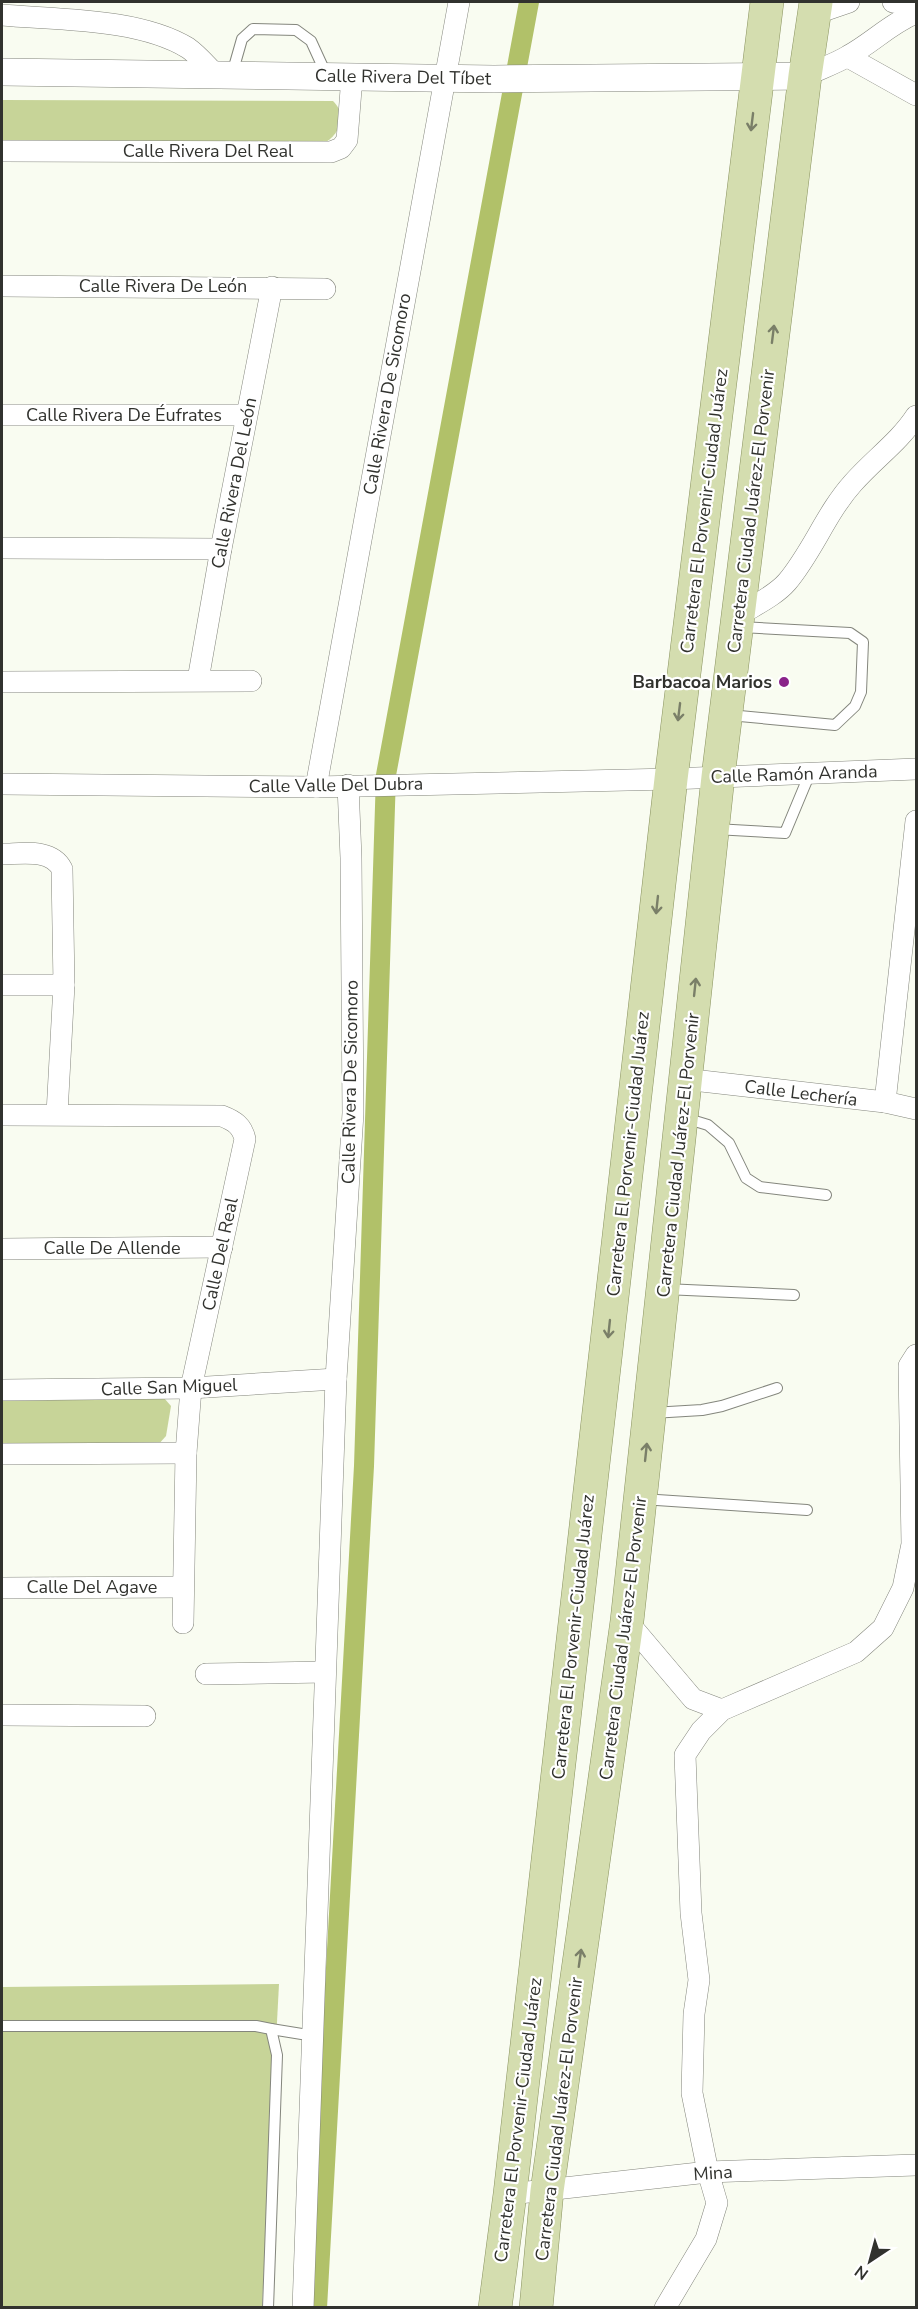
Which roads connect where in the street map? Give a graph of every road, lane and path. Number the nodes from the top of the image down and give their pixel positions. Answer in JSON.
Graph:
{"nodes":[{"id":1,"x":459,"y":2,"type":"edge"},
{"id":2,"x":767,"y":2,"type":"edge"},
{"id":3,"x":849,"y":2,"type":"edge"},
{"id":4,"x":893,"y":2,"type":"edge"},
{"id":5,"x":916,"y":5,"type":"edge"},
{"id":6,"x":815,"y":8,"type":"edge"},
{"id":7,"x":916,"y":13,"type":"edge"},
{"id":8,"x":2,"y":15,"type":"edge"},
{"id":9,"x":848,"y":57,"type":"junction"},
{"id":10,"x":2,"y":72,"type":"edge"},
{"id":11,"x":224,"y":74,"type":"junction"},
{"id":12,"x":340,"y":76,"type":"junction"},
{"id":13,"x":758,"y":76,"type":"junction"},
{"id":14,"x":805,"y":76,"type":"junction"},
{"id":15,"x":445,"y":77,"type":"junction"},
{"id":16,"x":916,"y":95,"type":"edge"},
{"id":17,"x":2,"y":151,"type":"edge"},
{"id":18,"x":2,"y":286,"type":"edge"},
{"id":19,"x":272,"y":287,"type":"junction"},
{"id":20,"x":325,"y":289,"type":"dead end"},
{"id":21,"x":2,"y":415,"type":"edge"},
{"id":22,"x":246,"y":415,"type":"junction"},
{"id":23,"x":916,"y":416,"type":"edge"},
{"id":24,"x":2,"y":548,"type":"edge"},
{"id":25,"x":221,"y":549,"type":"junction"},
{"id":26,"x":738,"y":621,"type":"junction"},
{"id":27,"x":198,"y":680,"type":"junction"},
{"id":28,"x":251,"y":681,"type":"dead end"},
{"id":29,"x":2,"y":682,"type":"edge"},
{"id":30,"x":726,"y":715,"type":"junction"},
{"id":31,"x":916,"y":769,"type":"edge"},
{"id":32,"x":810,"y":773,"type":"junction"},
{"id":33,"x":718,"y":777,"type":"junction"},
{"id":34,"x":671,"y":779,"type":"junction"},
{"id":35,"x":2,"y":784,"type":"edge"},
{"id":36,"x":356,"y":785,"type":"junction"},
{"id":37,"x":316,"y":787,"type":"junction"},
{"id":38,"x":916,"y":821,"type":"edge"},
{"id":39,"x":712,"y":829,"type":"junction"},
{"id":40,"x":2,"y":854,"type":"edge"},
{"id":41,"x":2,"y":985,"type":"edge"},
{"id":42,"x":64,"y":985,"type":"junction"},
{"id":43,"x":684,"y":1079,"type":"junction"},
{"id":44,"x":885,"y":1102,"type":"junction"},
{"id":45,"x":916,"y":1109,"type":"edge"},
{"id":46,"x":57,"y":1114,"type":"junction"},
{"id":47,"x":2,"y":1115,"type":"edge"},
{"id":48,"x":681,"y":1116,"type":"junction"},
{"id":49,"x":826,"y":1195,"type":"dead end"},
{"id":50,"x":222,"y":1247,"type":"junction"},
{"id":51,"x":2,"y":1249,"type":"edge"},
{"id":52,"x":664,"y":1289,"type":"junction"},
{"id":53,"x":794,"y":1295,"type":"dead end"},
{"id":54,"x":916,"y":1355,"type":"edge"},
{"id":55,"x":336,"y":1379,"type":"junction"},
{"id":56,"x":191,"y":1388,"type":"junction"},
{"id":57,"x":777,"y":1388,"type":"dead end"},
{"id":58,"x":2,"y":1390,"type":"edge"},
{"id":59,"x":650,"y":1413,"type":"junction"},
{"id":60,"x":186,"y":1453,"type":"junction"},
{"id":61,"x":2,"y":1454,"type":"edge"},
{"id":62,"x":640,"y":1498,"type":"junction"},
{"id":63,"x":807,"y":1510,"type":"dead end"},
{"id":64,"x":183,"y":1587,"type":"junction"},
{"id":65,"x":2,"y":1588,"type":"edge"},
{"id":66,"x":627,"y":1621,"type":"junction"},
{"id":67,"x":183,"y":1623,"type":"dead end"},
{"id":68,"x":325,"y":1672,"type":"junction"},
{"id":69,"x":206,"y":1674,"type":"dead end"},
{"id":70,"x":722,"y":1710,"type":"junction"},
{"id":71,"x":2,"y":1715,"type":"edge"},
{"id":72,"x":145,"y":1716,"type":"dead end"},
{"id":73,"x":2,"y":2026,"type":"edge"},
{"id":74,"x":271,"y":2029,"type":"junction"},
{"id":75,"x":314,"y":2036,"type":"junction"},
{"id":76,"x":916,"y":2165,"type":"edge"},
{"id":77,"x":708,"y":2172,"type":"junction"},
{"id":78,"x":547,"y":2191,"type":"junction"},
{"id":79,"x":510,"y":2194,"type":"junction"},
{"id":80,"x":268,"y":2307,"type":"edge"},
{"id":81,"x":303,"y":2307,"type":"edge"},
{"id":82,"x":495,"y":2307,"type":"edge"},
{"id":83,"x":536,"y":2307,"type":"edge"},
{"id":84,"x":665,"y":2307,"type":"edge"}],
"edges":[{"from":1,"to":15,"type":"street","name":"Calle Rivera De Sicomoro"},
{"from":2,"to":13,"type":"main road","name":"Carretera El Porvenir-Ciudad Juárez"},
{"from":3,"to":6,"type":"street"},
{"from":4,"to":5,"type":"street"},
{"from":6,"to":14,"type":"main road","name":"Carretera Ciudad Juárez-El Porvenir"},
{"from":7,"to":9,"type":"street"},
{"from":8,"to":11,"type":"street"},
{"from":9,"to":14,"type":"street"},
{"from":9,"to":16,"type":"street"},
{"from":10,"to":11,"type":"street","name":"Calle Rivera Del Tíbet"},
{"from":11,"to":12,"type":"street","name":"Calle Rivera Del Tíbet"},
{"from":11,"to":12,"type":"lane"},
{"from":12,"to":15,"type":"street","name":"Calle Rivera Del Tíbet"},
{"from":12,"to":17,"type":"street","name":"Calle Rivera Del Real"},
{"from":13,"to":14,"type":"street","name":"Calle Rivera Del Tíbet"},
{"from":13,"to":15,"type":"street","name":"Calle Rivera Del Tíbet"},
{"from":13,"to":34,"type":"main road","name":"Carretera El Porvenir-Ciudad Juárez","one_way":true},
{"from":26,"to":14,"type":"main road","name":"Carretera Ciudad Juárez-El Porvenir","one_way":true},
{"from":15,"to":37,"type":"street","name":"Calle Rivera De Sicomoro"},
{"from":18,"to":19,"type":"street","name":"Calle Rivera De León"},
{"from":19,"to":20,"type":"street","name":"Calle Rivera De León"},
{"from":19,"to":22,"type":"street","name":"Calle Rivera Del León"},
{"from":21,"to":22,"type":"street","name":"Calle Rivera De Éufrates"},
{"from":22,"to":25,"type":"street","name":"Calle Rivera Del León"},
{"from":23,"to":26,"type":"street"},
{"from":24,"to":25,"type":"street"},
{"from":25,"to":27,"type":"street","name":"Calle Rivera Del León"},
{"from":26,"to":30,"type":"main road","name":"Carretera Ciudad Juárez-El Porvenir"},
{"from":26,"to":30,"type":"lane"},
{"from":27,"to":28,"type":"street"},
{"from":27,"to":29,"type":"street"},
{"from":30,"to":33,"type":"main road","name":"Carretera Ciudad Juárez-El Porvenir"},
{"from":31,"to":32,"type":"street","name":"Calle Ramón Aranda"},
{"from":32,"to":33,"type":"street","name":"Calle Ramón Aranda"},
{"from":32,"to":39,"type":"lane"},
{"from":33,"to":34,"type":"street","name":"Calle Ramón Aranda"},
{"from":33,"to":39,"type":"main road","name":"Carretera Ciudad Juárez-El Porvenir"},
{"from":34,"to":36,"type":"street","name":"Calle Valle Del Dubra"},
{"from":34,"to":79,"type":"main road","name":"Carretera El Porvenir-Ciudad Juárez","one_way":true},
{"from":35,"to":37,"type":"street","name":"Calle Valle Del Dubra"},
{"from":36,"to":37,"type":"street","name":"Calle Valle Del Dubra"},
{"from":36,"to":55,"type":"street","name":"Calle Rivera De Sicomoro"},
{"from":38,"to":44,"type":"street"},
{"from":43,"to":39,"type":"main road","name":"Carretera Ciudad Juárez-El Porvenir","one_way":true},
{"from":40,"to":42,"type":"street"},
{"from":41,"to":42,"type":"street"},
{"from":42,"to":46,"type":"street"},
{"from":43,"to":44,"type":"street","name":"Calle Lechería"},
{"from":43,"to":48,"type":"main road","name":"Carretera Ciudad Juárez-El Porvenir"},
{"from":44,"to":45,"type":"street","name":"Calle Lechería"},
{"from":46,"to":47,"type":"street","name":"Calle Del Real"},
{"from":46,"to":50,"type":"street","name":"Calle Del Real"},
{"from":48,"to":49,"type":"lane"},
{"from":48,"to":52,"type":"main road","name":"Carretera Ciudad Juárez-El Porvenir"},
{"from":50,"to":51,"type":"street","name":"Calle De Allende"},
{"from":50,"to":56,"type":"street","name":"Calle Del Real"},
{"from":52,"to":53,"type":"lane"},
{"from":52,"to":59,"type":"main road","name":"Carretera Ciudad Juárez-El Porvenir"},
{"from":54,"to":70,"type":"street"},
{"from":55,"to":56,"type":"street","name":"Calle San Miguel"},
{"from":55,"to":68,"type":"street","name":"Calle Rivera De Sicomoro"},
{"from":56,"to":58,"type":"street","name":"Calle San Miguel"},
{"from":56,"to":60,"type":"street","name":"Calle Del Real"},
{"from":57,"to":59,"type":"lane"},
{"from":62,"to":59,"type":"main road","name":"Carretera Ciudad Juárez-El Porvenir","one_way":true},
{"from":60,"to":61,"type":"street"},
{"from":60,"to":64,"type":"street","name":"Calle Del Real"},
{"from":62,"to":63,"type":"lane"},
{"from":62,"to":66,"type":"main road","name":"Carretera Ciudad Juárez-El Porvenir"},
{"from":64,"to":65,"type":"street","name":"Calle Del Agave"},
{"from":64,"to":67,"type":"street","name":"Calle Del Real"},
{"from":66,"to":70,"type":"street"},
{"from":78,"to":66,"type":"main road","name":"Carretera Ciudad Juárez-El Porvenir","one_way":true},
{"from":68,"to":69,"type":"street"},
{"from":68,"to":75,"type":"street","name":"Calle Rivera De Sicomoro"},
{"from":70,"to":77,"type":"street"},
{"from":71,"to":72,"type":"street"},
{"from":73,"to":74,"type":"lane"},
{"from":74,"to":75,"type":"lane"},
{"from":74,"to":80,"type":"lane"},
{"from":75,"to":81,"type":"street","name":"Calle Rivera De Sicomoro"},
{"from":76,"to":77,"type":"street","name":"Mina"},
{"from":77,"to":78,"type":"street","name":"Mina"},
{"from":77,"to":84,"type":"street"},
{"from":78,"to":79,"type":"street","name":"Mina"},
{"from":78,"to":83,"type":"main road","name":"Carretera Ciudad Juárez-El Porvenir"},
{"from":79,"to":82,"type":"main road","name":"Carretera El Porvenir-Ciudad Juárez"}]}
